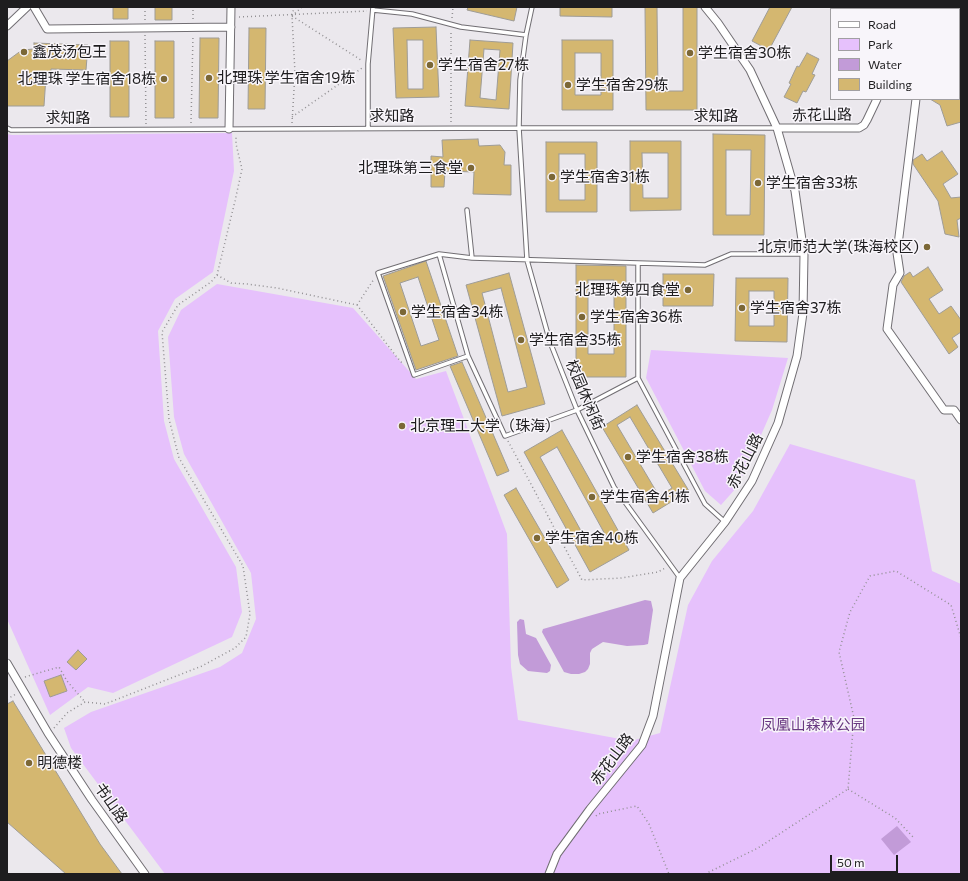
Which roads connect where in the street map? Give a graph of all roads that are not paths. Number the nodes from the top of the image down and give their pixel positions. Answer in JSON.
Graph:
{"nodes":[{"id":1,"x":27,"y":7,"type":"edge"},
{"id":2,"x":34,"y":7,"type":"edge"},
{"id":3,"x":231,"y":7,"type":"edge"},
{"id":4,"x":532,"y":7,"type":"edge"},
{"id":5,"x":705,"y":7,"type":"edge"},
{"id":6,"x":373,"y":9,"type":"edge"},
{"id":7,"x":7,"y":26,"type":"edge"},
{"id":8,"x":231,"y":27,"type":"junction"},
{"id":9,"x":526,"y":35,"type":"junction"},
{"id":10,"x":877,"y":100,"type":"edge"},
{"id":11,"x":916,"y":100,"type":"edge"},
{"id":12,"x":7,"y":128,"type":"edge"},
{"id":13,"x":368,"y":128,"type":"junction"},
{"id":14,"x":519,"y":128,"type":"junction"},
{"id":15,"x":777,"y":128,"type":"junction"},
{"id":16,"x":233,"y":129,"type":"junction"},
{"id":17,"x":467,"y":210,"type":"dead end"},
{"id":18,"x":439,"y":254,"type":"junction"},
{"id":19,"x":804,"y":254,"type":"junction"},
{"id":20,"x":472,"y":258,"type":"junction"},
{"id":21,"x":527,"y":260,"type":"junction"},
{"id":22,"x":638,"y":264,"type":"junction"},
{"id":23,"x":468,"y":356,"type":"junction"},
{"id":24,"x":638,"y":378,"type":"junction"},
{"id":25,"x":577,"y":410,"type":"junction"},
{"id":26,"x":961,"y":420,"type":"edge"},
{"id":27,"x":725,"y":522,"type":"junction"},
{"id":28,"x":680,"y":578,"type":"junction"},
{"id":29,"x":7,"y":663,"type":"edge"},
{"id":30,"x":145,"y":874,"type":"edge"},
{"id":31,"x":549,"y":874,"type":"edge"}],
"edges":[{"from":1,"to":7,"type":"street"},
{"from":2,"to":8,"type":"street"},
{"from":3,"to":8,"type":"street"},
{"from":4,"to":9,"type":"lane","name":"校园休闲街"},
{"from":5,"to":15,"type":"street"},
{"from":6,"to":9,"type":"lane"},
{"from":6,"to":13,"type":"lane"},
{"from":8,"to":16,"type":"street"},
{"from":9,"to":14,"type":"lane","name":"校园休闲街"},
{"from":10,"to":15,"type":"street","name":"赤花山路"},
{"from":11,"to":26,"type":"street"},
{"from":12,"to":16,"type":"lane","name":"求知路"},
{"from":13,"to":14,"type":"lane","name":"求知路"},
{"from":13,"to":16,"type":"lane","name":"求知路"},
{"from":14,"to":15,"type":"lane","name":"求知路"},
{"from":14,"to":21,"type":"lane","name":"校园休闲街"},
{"from":15,"to":19,"type":"street","name":"赤花山路"},
{"from":17,"to":20,"type":"lane"},
{"from":18,"to":20,"type":"lane"},
{"from":18,"to":23,"type":"lane"},
{"from":18,"to":23,"type":"lane"},
{"from":19,"to":22,"type":"lane"},
{"from":19,"to":27,"type":"street","name":"赤花山路"},
{"from":20,"to":21,"type":"lane"},
{"from":21,"to":22,"type":"lane"},
{"from":21,"to":25,"type":"lane","name":"校园休闲街"},
{"from":22,"to":24,"type":"lane"},
{"from":23,"to":25,"type":"lane"},
{"from":24,"to":25,"type":"lane"},
{"from":24,"to":27,"type":"lane"},
{"from":25,"to":28,"type":"lane","name":"校园休闲街"},
{"from":27,"to":28,"type":"street","name":"赤花山路"},
{"from":28,"to":31,"type":"street","name":"赤花山路"},
{"from":29,"to":30,"type":"street","name":"书山路"}]}
